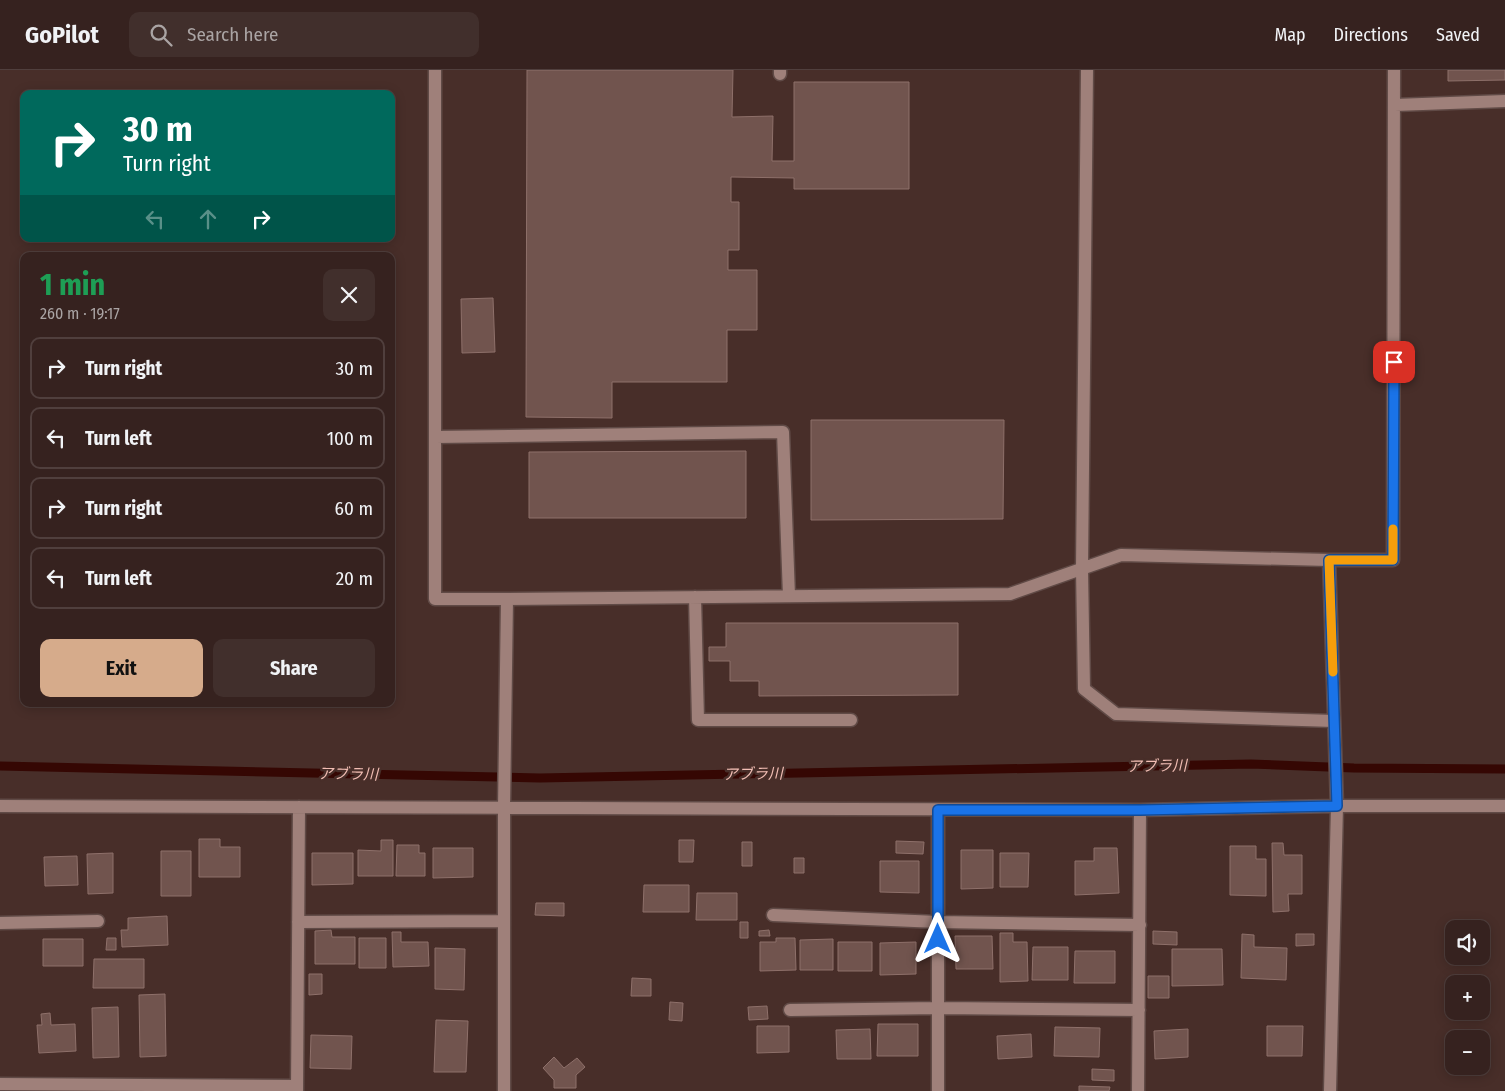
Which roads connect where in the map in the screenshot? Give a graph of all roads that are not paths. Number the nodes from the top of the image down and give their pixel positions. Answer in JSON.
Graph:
{"nodes":[{"id":1,"x":436,"y":70,"type":"edge"},
{"id":2,"x":1087,"y":70,"type":"edge"},
{"id":3,"x":1394,"y":70,"type":"edge"},
{"id":4,"x":1505,"y":101,"type":"edge"},
{"id":5,"x":1394,"y":105,"type":"junction"},
{"id":6,"x":435,"y":437,"type":"junction"},
{"id":7,"x":1329,"y":560,"type":"junction"},
{"id":8,"x":1082,"y":569,"type":"junction"},
{"id":9,"x":789,"y":596,"type":"junction"},
{"id":10,"x":695,"y":597,"type":"junction"},
{"id":11,"x":507,"y":599,"type":"junction"},
{"id":12,"x":851,"y":720,"type":"dead end"},
{"id":13,"x":1334,"y":721,"type":"junction"},
{"id":14,"x":0,"y":806,"type":"edge"},
{"id":15,"x":1337,"y":806,"type":"junction"},
{"id":16,"x":1505,"y":806,"type":"edge"},
{"id":17,"x":299,"y":807,"type":"junction"},
{"id":18,"x":504,"y":808,"type":"junction"},
{"id":19,"x":938,"y":810,"type":"junction"},
{"id":20,"x":1140,"y":810,"type":"junction"},
{"id":21,"x":773,"y":915,"type":"dead end"},
{"id":22,"x":98,"y":921,"type":"dead end"},
{"id":23,"x":504,"y":921,"type":"junction"},
{"id":24,"x":298,"y":922,"type":"junction"},
{"id":25,"x":938,"y":922,"type":"junction"},
{"id":26,"x":0,"y":923,"type":"edge"},
{"id":27,"x":1140,"y":925,"type":"junction"},
{"id":28,"x":938,"y":1008,"type":"junction"},
{"id":29,"x":790,"y":1010,"type":"dead end"},
{"id":30,"x":1139,"y":1010,"type":"junction"},
{"id":31,"x":0,"y":1084,"type":"edge"},
{"id":32,"x":105,"y":1088,"type":"edge"},
{"id":33,"x":297,"y":1088,"type":"edge"},
{"id":34,"x":504,"y":1091,"type":"edge"},
{"id":35,"x":938,"y":1091,"type":"edge"},
{"id":36,"x":1138,"y":1091,"type":"edge"},
{"id":37,"x":1330,"y":1091,"type":"edge"}],
"edges":[{"from":1,"to":6,"type":"street"},
{"from":2,"to":8,"type":"street"},
{"from":3,"to":5,"type":"street"},
{"from":4,"to":5,"type":"street"},
{"from":5,"to":7,"type":"street"},
{"from":6,"to":9,"type":"street"},
{"from":6,"to":11,"type":"street"},
{"from":7,"to":8,"type":"street"},
{"from":7,"to":13,"type":"street"},
{"from":8,"to":9,"type":"street"},
{"from":8,"to":13,"type":"street"},
{"from":9,"to":10,"type":"street"},
{"from":10,"to":11,"type":"street"},
{"from":10,"to":12,"type":"street"},
{"from":11,"to":18,"type":"street"},
{"from":13,"to":15,"type":"street"},
{"from":14,"to":17,"type":"street"},
{"from":15,"to":16,"type":"street"},
{"from":15,"to":20,"type":"street"},
{"from":15,"to":37,"type":"street"},
{"from":17,"to":18,"type":"street"},
{"from":17,"to":24,"type":"street"},
{"from":18,"to":19,"type":"street"},
{"from":18,"to":23,"type":"street"},
{"from":19,"to":20,"type":"street"},
{"from":19,"to":25,"type":"street"},
{"from":20,"to":27,"type":"street"},
{"from":21,"to":25,"type":"street"},
{"from":22,"to":26,"type":"street"},
{"from":23,"to":24,"type":"street"},
{"from":23,"to":34,"type":"street"},
{"from":24,"to":33,"type":"street"},
{"from":25,"to":27,"type":"street"},
{"from":25,"to":28,"type":"street"},
{"from":27,"to":30,"type":"street"},
{"from":28,"to":29,"type":"street"},
{"from":28,"to":30,"type":"street"},
{"from":28,"to":35,"type":"street"},
{"from":30,"to":36,"type":"street"},
{"from":31,"to":32,"type":"street"},
{"from":32,"to":33,"type":"street"}]}
